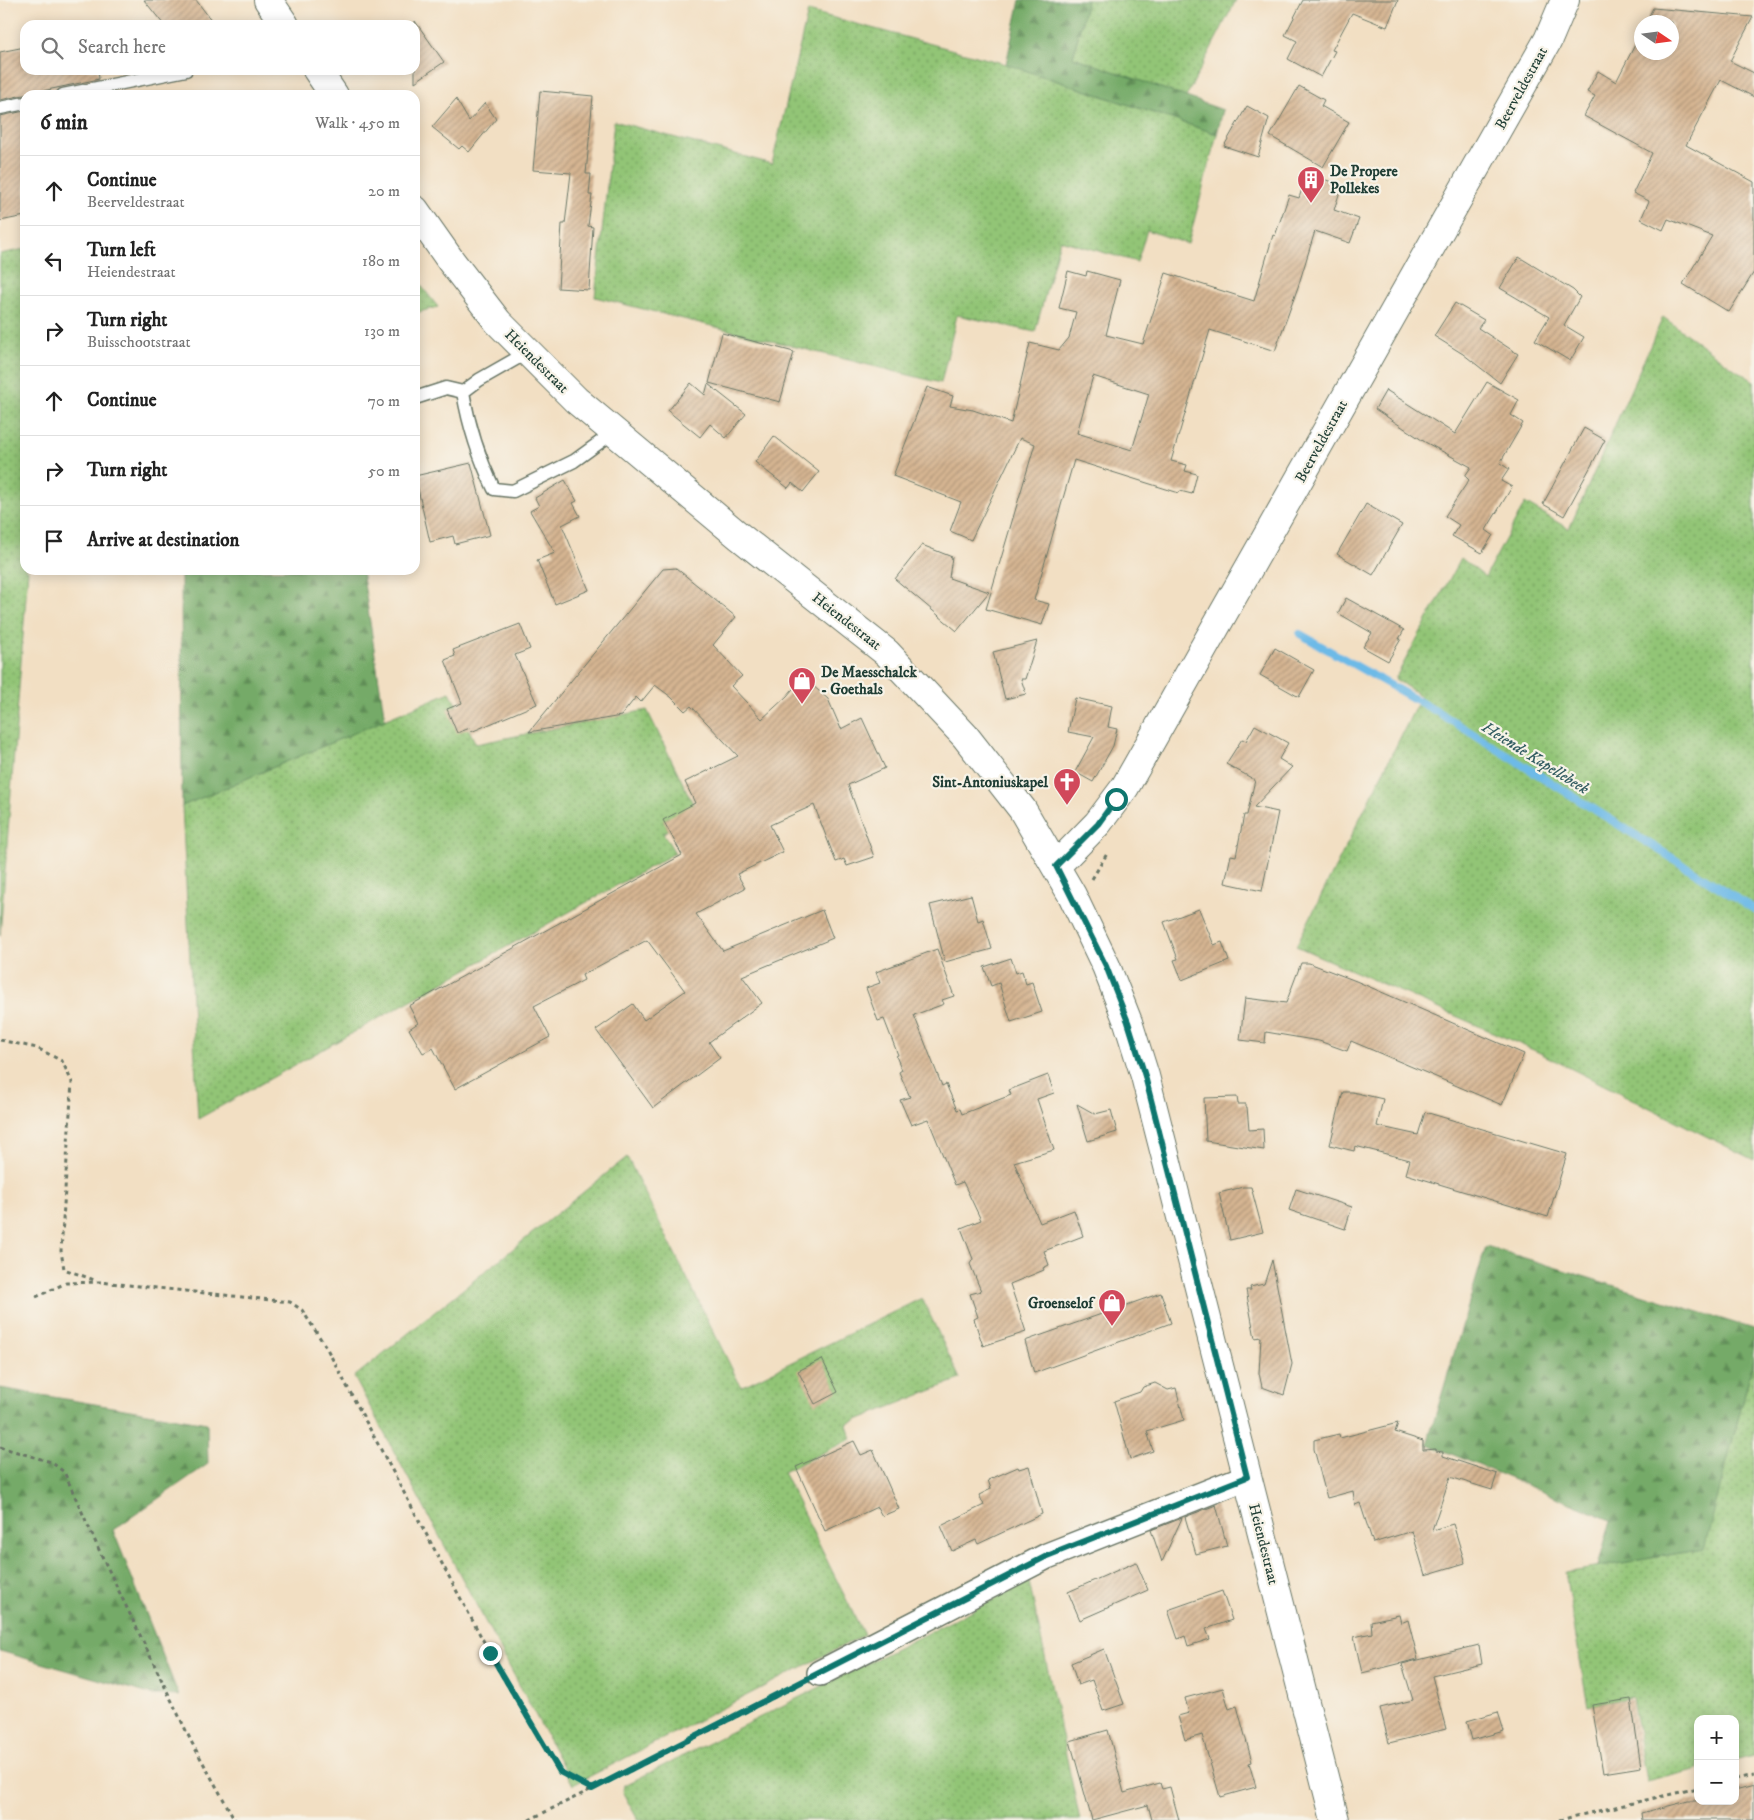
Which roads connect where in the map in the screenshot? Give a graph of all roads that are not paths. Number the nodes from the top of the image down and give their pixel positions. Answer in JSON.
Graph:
{"nodes":[{"id":1,"x":268,"y":0,"type":"edge"},
{"id":2,"x":1565,"y":0,"type":"edge"},
{"id":3,"x":282,"y":20,"type":"edge"},
{"id":4,"x":161,"y":75,"type":"edge"},
{"id":5,"x":320,"y":75,"type":"edge"},
{"id":6,"x":88,"y":90,"type":"edge"},
{"id":7,"x":331,"y":90,"type":"edge"},
{"id":8,"x":20,"y":104,"type":"edge"},
{"id":9,"x":0,"y":108,"type":"edge"},
{"id":10,"x":420,"y":217,"type":"edge"},
{"id":11,"x":528,"y":352,"type":"junction"},
{"id":12,"x":463,"y":392,"type":"junction"},
{"id":13,"x":420,"y":396,"type":"edge"},
{"id":14,"x":614,"y":432,"type":"junction"},
{"id":15,"x":1056,"y":866,"type":"junction"},
{"id":16,"x":1247,"y":1477,"type":"junction"},
{"id":17,"x":820,"y":1673,"type":"road end"},
{"id":18,"x":1335,"y":1820,"type":"edge"}],
"edges":[{"from":1,"to":3,"type":"main road"},
{"from":2,"to":15,"type":"main road","name":"Beerveldestraat"},
{"from":4,"to":6,"type":"lane"},
{"from":5,"to":7,"type":"main road"},
{"from":8,"to":9,"type":"lane"},
{"from":10,"to":11,"type":"main road","name":"Heiendestraat"},
{"from":11,"to":12,"type":"lane"},
{"from":11,"to":14,"type":"main road","name":"Heiendestraat"},
{"from":12,"to":13,"type":"lane"},
{"from":12,"to":14,"type":"lane"},
{"from":14,"to":15,"type":"main road","name":"Heiendestraat"},
{"from":15,"to":16,"type":"main road","name":"Heiendestraat"},
{"from":16,"to":17,"type":"street"},
{"from":16,"to":18,"type":"main road","name":"Heiendestraat"}]}
